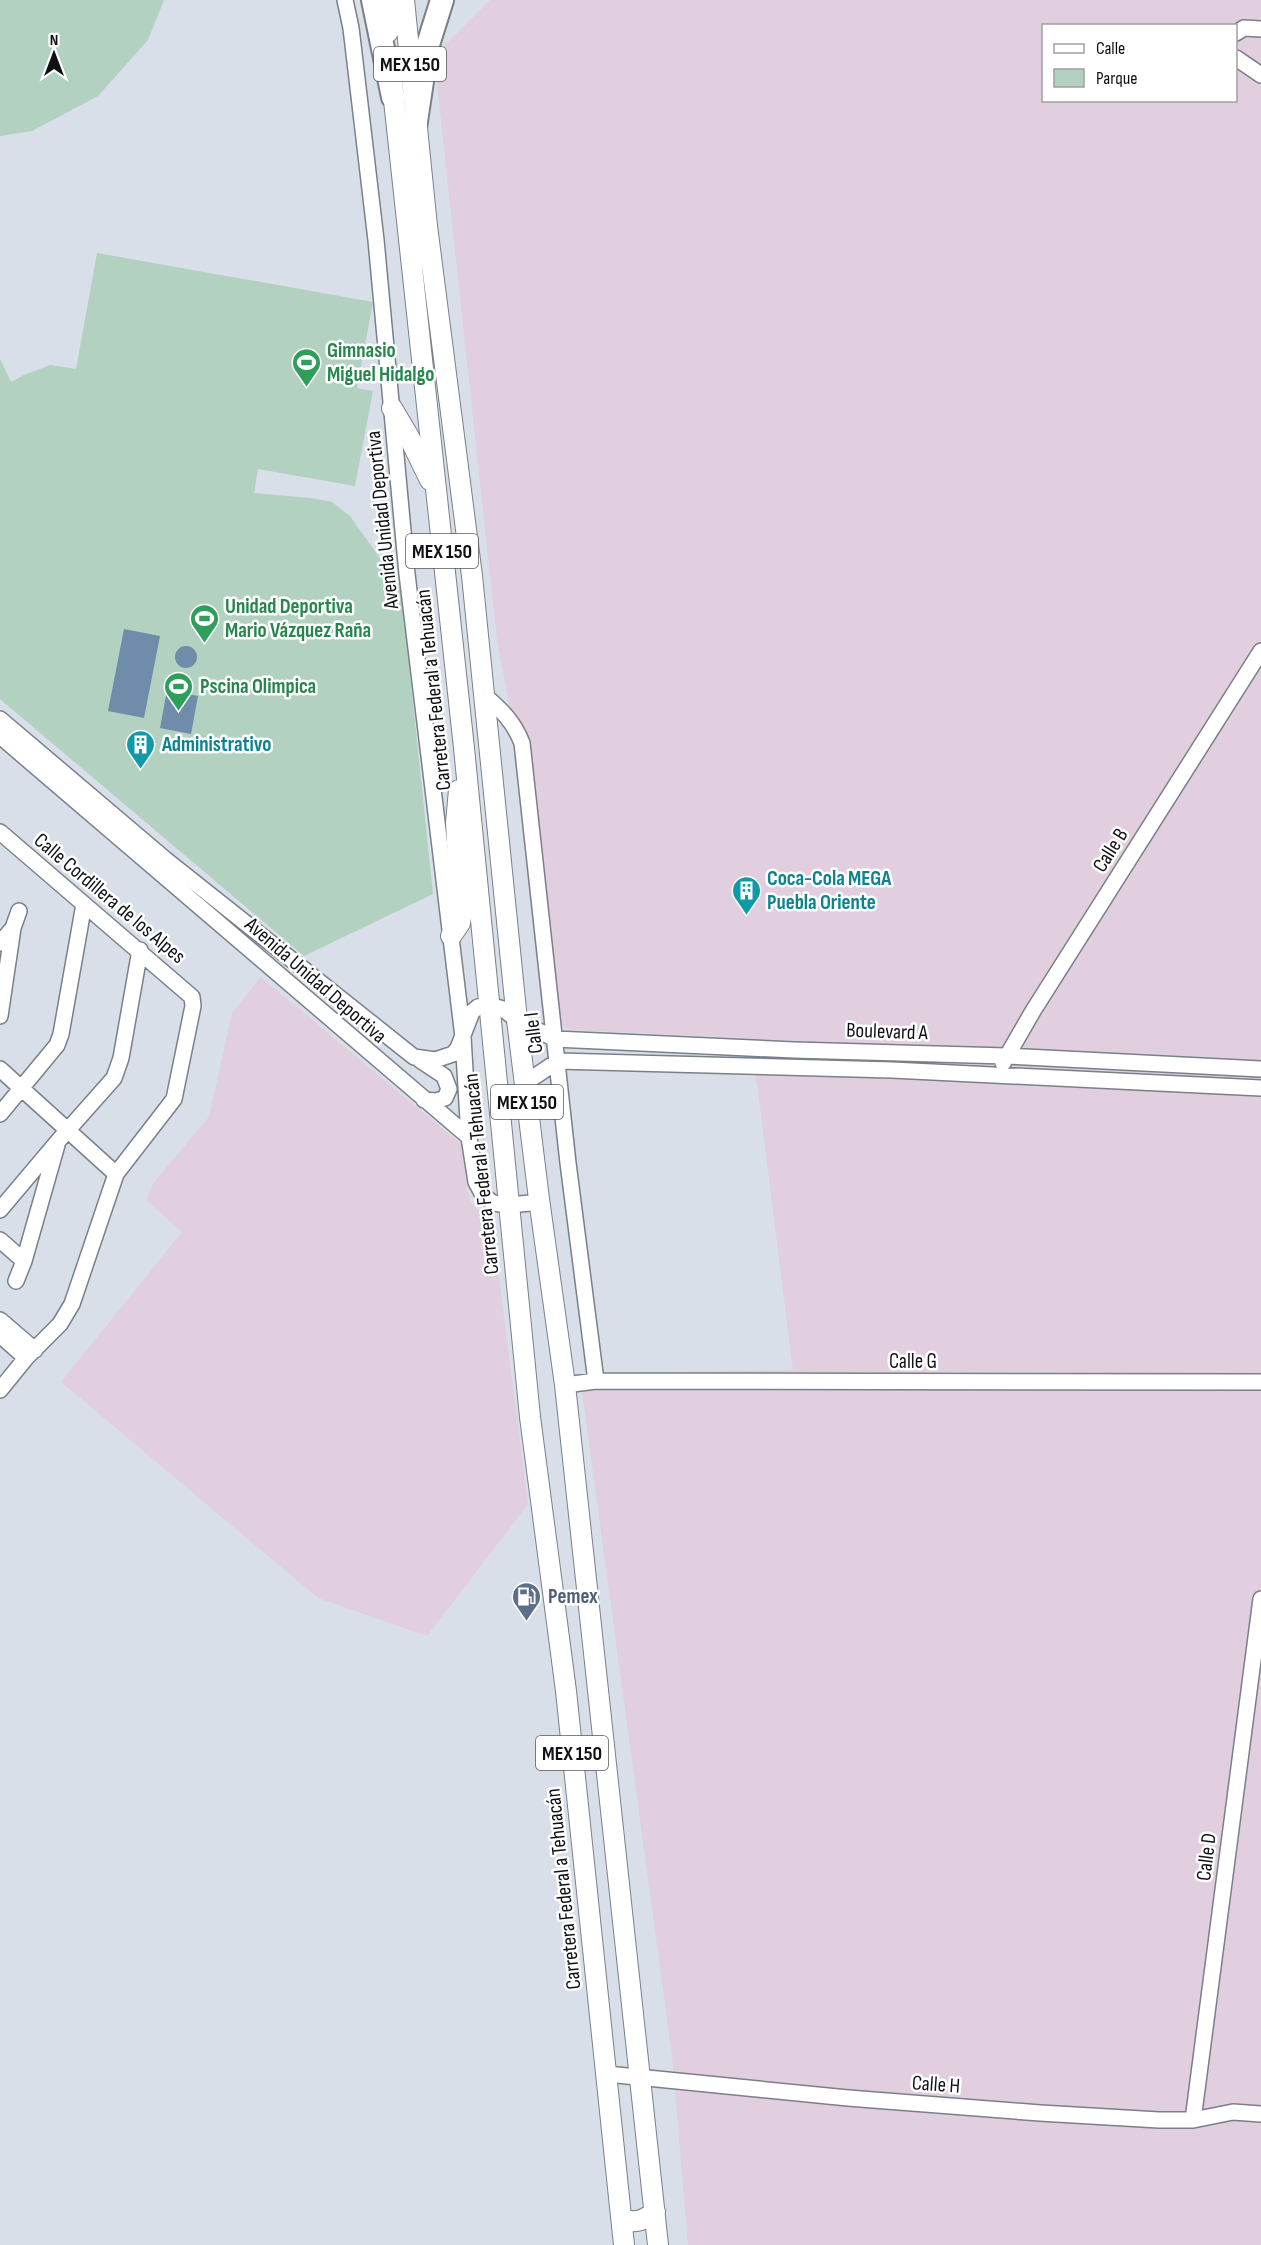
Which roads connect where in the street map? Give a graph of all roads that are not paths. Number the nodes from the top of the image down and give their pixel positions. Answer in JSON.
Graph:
{"nodes":[{"id":1,"x":345,"y":0,"type":"edge"},
{"id":2,"x":373,"y":0,"type":"edge"},
{"id":3,"x":385,"y":0,"type":"edge"},
{"id":4,"x":404,"y":0,"type":"edge"},
{"id":5,"x":442,"y":0,"type":"edge"},
{"id":6,"x":1261,"y":29,"type":"edge"},
{"id":7,"x":1237,"y":32,"type":"edge"},
{"id":8,"x":1237,"y":59,"type":"edge"},
{"id":9,"x":1261,"y":75,"type":"edge"},
{"id":10,"x":393,"y":97,"type":"junction"},
{"id":11,"x":416,"y":128,"type":"junction"},
{"id":12,"x":392,"y":408,"type":"junction"},
{"id":13,"x":436,"y":492,"type":"junction"},
{"id":14,"x":1261,"y":651,"type":"edge"},
{"id":15,"x":483,"y":694,"type":"junction"},
{"id":16,"x":0,"y":719,"type":"edge"},
{"id":17,"x":0,"y":736,"type":"edge"},
{"id":18,"x":464,"y":748,"type":"junction"},
{"id":19,"x":102,"y":815,"type":"junction"},
{"id":20,"x":0,"y":832,"type":"edge"},
{"id":21,"x":160,"y":864,"type":"junction"},
{"id":22,"x":84,"y":904,"type":"junction"},
{"id":23,"x":19,"y":911,"type":"dead end"},
{"id":24,"x":13,"y":928,"type":"junction"},
{"id":25,"x":452,"y":936,"type":"junction"},
{"id":26,"x":0,"y":943,"type":"edge"},
{"id":27,"x":140,"y":950,"type":"junction"},
{"id":28,"x":489,"y":1005,"type":"junction"},
{"id":29,"x":0,"y":1016,"type":"edge"},
{"id":30,"x":517,"y":1020,"type":"junction"},
{"id":31,"x":463,"y":1037,"type":"junction"},
{"id":32,"x":555,"y":1039,"type":"junction"},
{"id":33,"x":768,"y":1049,"type":"junction"},
{"id":34,"x":414,"y":1056,"type":"junction"},
{"id":35,"x":1006,"y":1056,"type":"junction"},
{"id":36,"x":558,"y":1061,"type":"junction"},
{"id":37,"x":767,"y":1068,"type":"junction"},
{"id":38,"x":0,"y":1069,"type":"edge"},
{"id":39,"x":1261,"y":1069,"type":"edge"},
{"id":40,"x":999,"y":1075,"type":"junction"},
{"id":41,"x":525,"y":1083,"type":"junction"},
{"id":42,"x":22,"y":1088,"type":"junction"},
{"id":43,"x":1261,"y":1088,"type":"edge"},
{"id":44,"x":424,"y":1100,"type":"junction"},
{"id":45,"x":0,"y":1114,"type":"edge"},
{"id":46,"x":63,"y":1135,"type":"junction"},
{"id":47,"x":469,"y":1137,"type":"junction"},
{"id":48,"x":116,"y":1174,"type":"junction"},
{"id":49,"x":538,"y":1199,"type":"junction"},
{"id":50,"x":509,"y":1205,"type":"junction"},
{"id":51,"x":0,"y":1210,"type":"edge"},
{"id":52,"x":0,"y":1240,"type":"edge"},
{"id":53,"x":24,"y":1260,"type":"junction"},
{"id":54,"x":16,"y":1281,"type":"dead end"},
{"id":55,"x":0,"y":1320,"type":"edge"},
{"id":56,"x":0,"y":1335,"type":"edge"},
{"id":57,"x":31,"y":1354,"type":"junction"},
{"id":58,"x":596,"y":1381,"type":"junction"},
{"id":59,"x":1261,"y":1382,"type":"edge"},
{"id":60,"x":565,"y":1385,"type":"junction"},
{"id":61,"x":0,"y":1390,"type":"edge"},
{"id":62,"x":1261,"y":1604,"type":"edge"},
{"id":63,"x":607,"y":2074,"type":"junction"},
{"id":64,"x":640,"y":2076,"type":"junction"},
{"id":65,"x":1261,"y":2114,"type":"edge"},
{"id":66,"x":1193,"y":2120,"type":"junction"},
{"id":67,"x":655,"y":2212,"type":"junction"},
{"id":68,"x":623,"y":2234,"type":"edge"},
{"id":69,"x":658,"y":2241,"type":"edge"}],
"edges":[{"from":1,"to":12,"type":"street","name":"Avenida Unidad Deportiva"},
{"from":2,"to":10,"type":"highway"},
{"from":3,"to":10,"type":"main road","number":"MEX 150"},
{"from":4,"to":11,"type":"main road","number":"MEX 150"},
{"from":5,"to":11,"type":"highway"},
{"from":6,"to":7,"type":"street"},
{"from":8,"to":9,"type":"street"},
{"from":10,"to":13,"type":"main road","name":"Carretera Federal a Tehuacán","number":"MEX 150"},
{"from":11,"to":15,"type":"main road","number":"MEX 150"},
{"from":12,"to":13,"type":"main road"},
{"from":12,"to":25,"type":"street","name":"Avenida Unidad Deportiva"},
{"from":13,"to":18,"type":"main road","name":"Carretera Federal a Tehuacán","number":"MEX 150"},
{"from":14,"to":35,"type":"street","name":"Calle B"},
{"from":15,"to":30,"type":"main road","number":"MEX 150"},
{"from":15,"to":32,"type":"street","name":"Calle I"},
{"from":16,"to":19,"type":"street","name":"Avenida Unidad Deportiva"},
{"from":17,"to":19,"type":"street","name":"Avenida Unidad Deportiva"},
{"from":18,"to":25,"type":"main road"},
{"from":18,"to":28,"type":"main road","name":"Carretera Federal a Tehuacán","number":"MEX 150"},
{"from":19,"to":21,"type":"street","name":"Avenida Unidad Deportiva"},
{"from":20,"to":22,"type":"street","name":"Calle Cordillera de los Alpes"},
{"from":21,"to":34,"type":"street","name":"Avenida Unidad Deportiva"},
{"from":21,"to":44,"type":"street","name":"Avenida Unidad Deportiva"},
{"from":22,"to":27,"type":"street","name":"Calle Cordillera de los Alpes"},
{"from":22,"to":42,"type":"street"},
{"from":23,"to":24,"type":"street"},
{"from":24,"to":26,"type":"street"},
{"from":24,"to":29,"type":"street"},
{"from":25,"to":31,"type":"street","name":"Avenida Unidad Deportiva"},
{"from":27,"to":46,"type":"street"},
{"from":27,"to":48,"type":"street","name":"Calle Cordillera de los Alpes"},
{"from":28,"to":30,"type":"street"},
{"from":28,"to":31,"type":"street","name":"Avenida Unidad Deportiva"},
{"from":28,"to":50,"type":"main road","name":"Carretera Federal a Tehuacán","number":"MEX 150"},
{"from":30,"to":32,"type":"street","name":"Boulevard A"},
{"from":30,"to":41,"type":"main road","number":"MEX 150"},
{"from":31,"to":34,"type":"street","name":"Avenida Unidad Deportiva"},
{"from":31,"to":47,"type":"street","name":"Avenida Unidad Deportiva"},
{"from":32,"to":33,"type":"street","name":"Boulevard A"},
{"from":32,"to":36,"type":"street","name":"Calle I"},
{"from":33,"to":35,"type":"street","name":"Boulevard A"},
{"from":33,"to":37,"type":"street"},
{"from":34,"to":44,"type":"street"},
{"from":35,"to":39,"type":"street","name":"Boulevard A"},
{"from":35,"to":40,"type":"street","name":"Calle B"},
{"from":36,"to":37,"type":"street","name":"Boulevard A"},
{"from":36,"to":41,"type":"street"},
{"from":36,"to":58,"type":"street","name":"Calle I"},
{"from":37,"to":40,"type":"street","name":"Boulevard A"},
{"from":38,"to":42,"type":"street"},
{"from":40,"to":43,"type":"street","name":"Boulevard A"},
{"from":41,"to":49,"type":"main road","number":"MEX 150"},
{"from":42,"to":45,"type":"street"},
{"from":42,"to":46,"type":"street"},
{"from":44,"to":47,"type":"street","name":"Avenida Unidad Deportiva"},
{"from":46,"to":48,"type":"street"},
{"from":46,"to":51,"type":"street"},
{"from":46,"to":53,"type":"street"},
{"from":47,"to":50,"type":"street","name":"Avenida Unidad Deportiva"},
{"from":48,"to":57,"type":"street"},
{"from":49,"to":50,"type":"street"},
{"from":49,"to":60,"type":"main road","number":"MEX 150"},
{"from":50,"to":63,"type":"main road","name":"Carretera Federal a Tehuacán","number":"MEX 150"},
{"from":52,"to":53,"type":"street"},
{"from":53,"to":54,"type":"street"},
{"from":55,"to":57,"type":"street"},
{"from":56,"to":57,"type":"street"},
{"from":57,"to":61,"type":"street"},
{"from":58,"to":59,"type":"street","name":"Calle G"},
{"from":58,"to":60,"type":"street","name":"Calle G"},
{"from":60,"to":64,"type":"main road","number":"MEX 150"},
{"from":62,"to":66,"type":"street","name":"Calle D"},
{"from":63,"to":64,"type":"street","name":"Calle H"},
{"from":63,"to":68,"type":"main road","name":"Carretera Federal a Tehuacán","number":"MEX 150"},
{"from":64,"to":66,"type":"street","name":"Calle H"},
{"from":64,"to":67,"type":"main road","number":"MEX 150"},
{"from":65,"to":66,"type":"street","name":"Calle H"},
{"from":67,"to":68,"type":"main road"},
{"from":67,"to":69,"type":"main road"},
{"from":68,"to":69,"type":"main road"}]}
